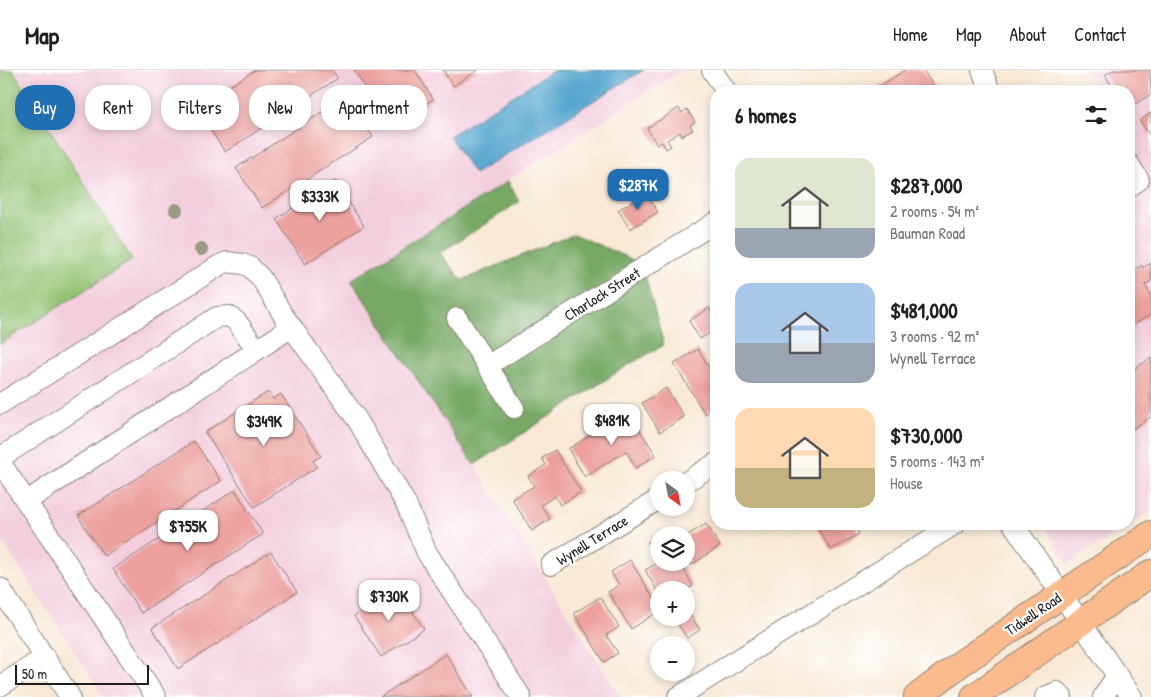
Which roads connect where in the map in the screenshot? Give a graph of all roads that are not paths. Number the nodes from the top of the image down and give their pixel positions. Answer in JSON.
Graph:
{"nodes":[{"id":1,"x":712,"y":70,"type":"edge"},
{"id":2,"x":982,"y":70,"type":"edge"},
{"id":3,"x":722,"y":85,"type":"edge"},
{"id":4,"x":988,"y":85,"type":"edge"},
{"id":5,"x":710,"y":226,"type":"edge"},
{"id":6,"x":457,"y":318,"type":"dead end"},
{"id":7,"x":292,"y":327,"type":"junction"},
{"id":8,"x":257,"y":350,"type":"junction"},
{"id":9,"x":487,"y":366,"type":"junction"},
{"id":10,"x":0,"y":404,"type":"edge"},
{"id":11,"x":514,"y":408,"type":"dead end"},
{"id":12,"x":0,"y":458,"type":"edge"},
{"id":13,"x":0,"y":462,"type":"edge"},
{"id":14,"x":710,"y":467,"type":"edge"},
{"id":15,"x":695,"y":476,"type":"edge"},
{"id":16,"x":27,"y":501,"type":"junction"},
{"id":17,"x":650,"y":504,"type":"edge"},
{"id":18,"x":945,"y":530,"type":"edge"},
{"id":19,"x":1017,"y":530,"type":"edge"},
{"id":20,"x":1151,"y":534,"type":"edge"},
{"id":21,"x":551,"y":565,"type":"dead end"},
{"id":22,"x":1151,"y":572,"type":"edge"},
{"id":23,"x":0,"y":588,"type":"edge"},
{"id":24,"x":1061,"y":595,"type":"junction"},
{"id":25,"x":1079,"y":622,"type":"junction"},
{"id":26,"x":44,"y":658,"type":"junction"},
{"id":27,"x":1117,"y":675,"type":"junction"},
{"id":28,"x":0,"y":686,"type":"edge"},
{"id":29,"x":70,"y":697,"type":"edge"},
{"id":30,"x":156,"y":697,"type":"edge"},
{"id":31,"x":521,"y":697,"type":"edge"},
{"id":32,"x":678,"y":697,"type":"edge"},
{"id":33,"x":917,"y":697,"type":"edge"},
{"id":34,"x":974,"y":697,"type":"edge"},
{"id":35,"x":1045,"y":697,"type":"edge"},
{"id":36,"x":1062,"y":697,"type":"edge"},
{"id":37,"x":1103,"y":697,"type":"edge"},
{"id":38,"x":1132,"y":697,"type":"edge"}],
"edges":[{"from":1,"to":3,"type":"street"},
{"from":2,"to":4,"type":"street"},
{"from":5,"to":9,"type":"street","name":"Charlock Street"},
{"from":6,"to":9,"type":"street"},
{"from":7,"to":8,"type":"street"},
{"from":7,"to":10,"type":"street"},
{"from":7,"to":31,"type":"street"},
{"from":8,"to":12,"type":"street"},
{"from":8,"to":16,"type":"street"},
{"from":9,"to":11,"type":"street"},
{"from":13,"to":16,"type":"street"},
{"from":14,"to":15,"type":"street"},
{"from":16,"to":30,"type":"street"},
{"from":17,"to":21,"type":"street","name":"Wynell Terrace"},
{"from":18,"to":32,"type":"street"},
{"from":19,"to":24,"type":"street"},
{"from":20,"to":24,"type":"main road","name":"Tidwell Road"},
{"from":22,"to":25,"type":"main road"},
{"from":23,"to":26,"type":"street"},
{"from":24,"to":25,"type":"street"},
{"from":24,"to":33,"type":"main road","name":"Tidwell Road"},
{"from":25,"to":27,"type":"street"},
{"from":25,"to":34,"type":"main road"},
{"from":26,"to":28,"type":"street"},
{"from":26,"to":29,"type":"street"},
{"from":27,"to":37,"type":"street"},
{"from":27,"to":38,"type":"street"},
{"from":35,"to":36,"type":"street"}]}
